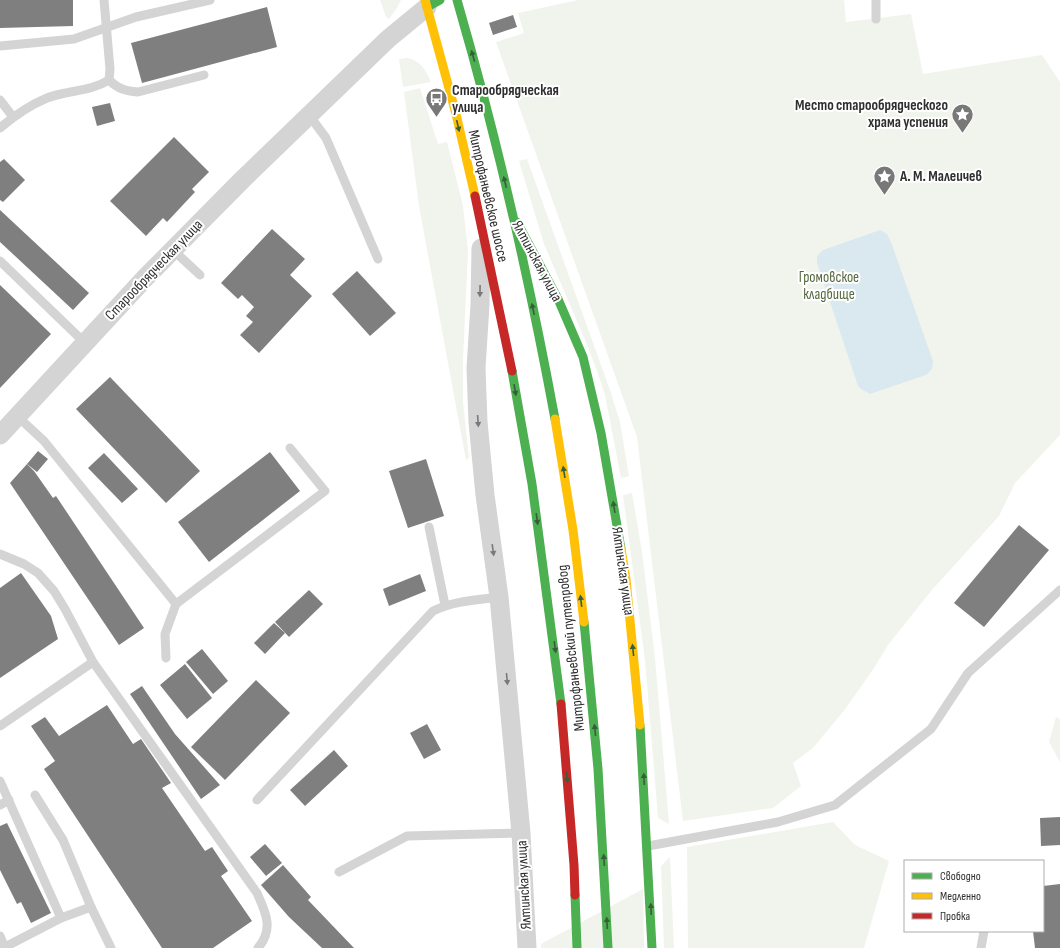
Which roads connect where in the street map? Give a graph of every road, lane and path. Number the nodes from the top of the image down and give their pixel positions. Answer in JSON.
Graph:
{"nodes":[{"id":1,"x":104,"y":0,"type":"edge"},
{"id":2,"x":210,"y":0,"type":"edge"},
{"id":3,"x":457,"y":0,"type":"edge"},
{"id":4,"x":876,"y":0,"type":"edge"},
{"id":5,"x":431,"y":2,"type":"edge"},
{"id":6,"x":876,"y":19,"type":"dead end"},
{"id":7,"x":106,"y":28,"type":"junction"},
{"id":8,"x":0,"y":46,"type":"edge"},
{"id":9,"x":204,"y":75,"type":"dead end"},
{"id":10,"x":109,"y":80,"type":"junction"},
{"id":11,"x":0,"y":100,"type":"edge"},
{"id":12,"x":310,"y":115,"type":"junction"},
{"id":13,"x":14,"y":117,"type":"junction"},
{"id":14,"x":0,"y":128,"type":"edge"},
{"id":15,"x":512,"y":213,"type":"junction"},
{"id":16,"x":481,"y":224,"type":"junction"},
{"id":17,"x":173,"y":250,"type":"junction"},
{"id":18,"x":378,"y":259,"type":"dead end"},
{"id":19,"x":0,"y":261,"type":"edge"},
{"id":20,"x":200,"y":275,"type":"dead end"},
{"id":21,"x":85,"y":343,"type":"junction"},
{"id":22,"x":541,"y":347,"type":"joint"},
{"id":23,"x":509,"y":352,"type":"joint"},
{"id":24,"x":17,"y":416,"type":"junction"},
{"id":25,"x":0,"y":436,"type":"edge"},
{"id":26,"x":290,"y":448,"type":"dead end"},
{"id":27,"x":429,"y":527,"type":"dead end"},
{"id":28,"x":0,"y":554,"type":"edge"},
{"id":29,"x":1060,"y":590,"type":"edge"},
{"id":30,"x":499,"y":597,"type":"junction"},
{"id":31,"x":176,"y":604,"type":"junction"},
{"id":32,"x":445,"y":605,"type":"junction"},
{"id":33,"x":166,"y":658,"type":"dead end"},
{"id":34,"x":93,"y":662,"type":"junction"},
{"id":35,"x":0,"y":726,"type":"edge"},
{"id":36,"x":0,"y":780,"type":"edge"},
{"id":37,"x":35,"y":795,"type":"dead end"},
{"id":38,"x":9,"y":800,"type":"junction"},
{"id":39,"x":257,"y":800,"type":"dead end"},
{"id":40,"x":0,"y":805,"type":"edge"},
{"id":41,"x":521,"y":833,"type":"junction"},
{"id":42,"x":648,"y":846,"type":"junction"},
{"id":43,"x":339,"y":872,"type":"dead end"},
{"id":44,"x":91,"y":907,"type":"junction"},
{"id":45,"x":61,"y":918,"type":"junction"},
{"id":46,"x":984,"y":932,"type":"edge"},
{"id":47,"x":0,"y":936,"type":"edge"},
{"id":48,"x":5,"y":947,"type":"edge"},
{"id":49,"x":111,"y":948,"type":"edge"},
{"id":50,"x":258,"y":948,"type":"edge"},
{"id":51,"x":526,"y":948,"type":"edge"},
{"id":52,"x":577,"y":948,"type":"edge"},
{"id":53,"x":608,"y":948,"type":"edge"},
{"id":54,"x":652,"y":948,"type":"edge"},
{"id":55,"x":981,"y":948,"type":"edge"}],
"edges":[{"from":1,"to":7,"type":"lane"},
{"from":2,"to":7,"type":"lane"},
{"from":15,"to":3,"type":"main road","name":"Митрофаньевское шоссе","one_way":true},
{"from":4,"to":6,"type":"lane"},
{"from":5,"to":12,"type":"street","name":"Старообрядческая улица"},
{"from":5,"to":16,"type":"main road","name":"Митрофаньевское шоссе","one_way":true},
{"from":7,"to":8,"type":"lane"},
{"from":7,"to":10,"type":"lane"},
{"from":9,"to":10,"type":"lane"},
{"from":10,"to":13,"type":"lane"},
{"from":11,"to":13,"type":"lane"},
{"from":12,"to":17,"type":"street","name":"Старообрядческая улица"},
{"from":12,"to":18,"type":"lane"},
{"from":13,"to":14,"type":"lane"},
{"from":22,"to":15,"type":"main road","name":"Митрофаньевское шоссе","one_way":true},
{"from":42,"to":15,"type":"main road","name":"Ялтинская улица","one_way":true},
{"from":16,"to":23,"type":"main road","name":"Митрофаньевское шоссе"},
{"from":16,"to":30,"type":"street","name":"Ялтинская улица","one_way":true},
{"from":17,"to":20,"type":"lane"},
{"from":17,"to":21,"type":"street","name":"Старообрядческая улица"},
{"from":19,"to":21,"type":"lane"},
{"from":21,"to":24,"type":"street","name":"Старообрядческая улица"},
{"from":53,"to":22,"type":"main road","name":"Митрофаньевский путепровод","one_way":true},
{"from":23,"to":52,"type":"main road","name":"Митрофаньевский путепровод","one_way":true},
{"from":24,"to":25,"type":"street","name":"Старообрядческая улица"},
{"from":24,"to":31,"type":"lane"},
{"from":26,"to":31,"type":"lane"},
{"from":27,"to":32,"type":"lane"},
{"from":28,"to":34,"type":"lane"},
{"from":29,"to":42,"type":"lane"},
{"from":30,"to":32,"type":"lane"},
{"from":30,"to":41,"type":"street","name":"Ялтинская улица","one_way":true},
{"from":31,"to":33,"type":"lane"},
{"from":32,"to":39,"type":"lane"},
{"from":34,"to":35,"type":"lane"},
{"from":34,"to":50,"type":"lane"},
{"from":36,"to":38,"type":"lane"},
{"from":37,"to":44,"type":"lane"},
{"from":38,"to":40,"type":"lane"},
{"from":38,"to":45,"type":"lane"},
{"from":41,"to":43,"type":"lane"},
{"from":41,"to":51,"type":"street","name":"Ялтинская улица"},
{"from":54,"to":42,"type":"main road","name":"Ялтинская улица","one_way":true},
{"from":44,"to":45,"type":"lane"},
{"from":44,"to":49,"type":"lane"},
{"from":45,"to":48,"type":"lane"},
{"from":46,"to":55,"type":"lane"},
{"from":47,"to":48,"type":"lane"}]}
